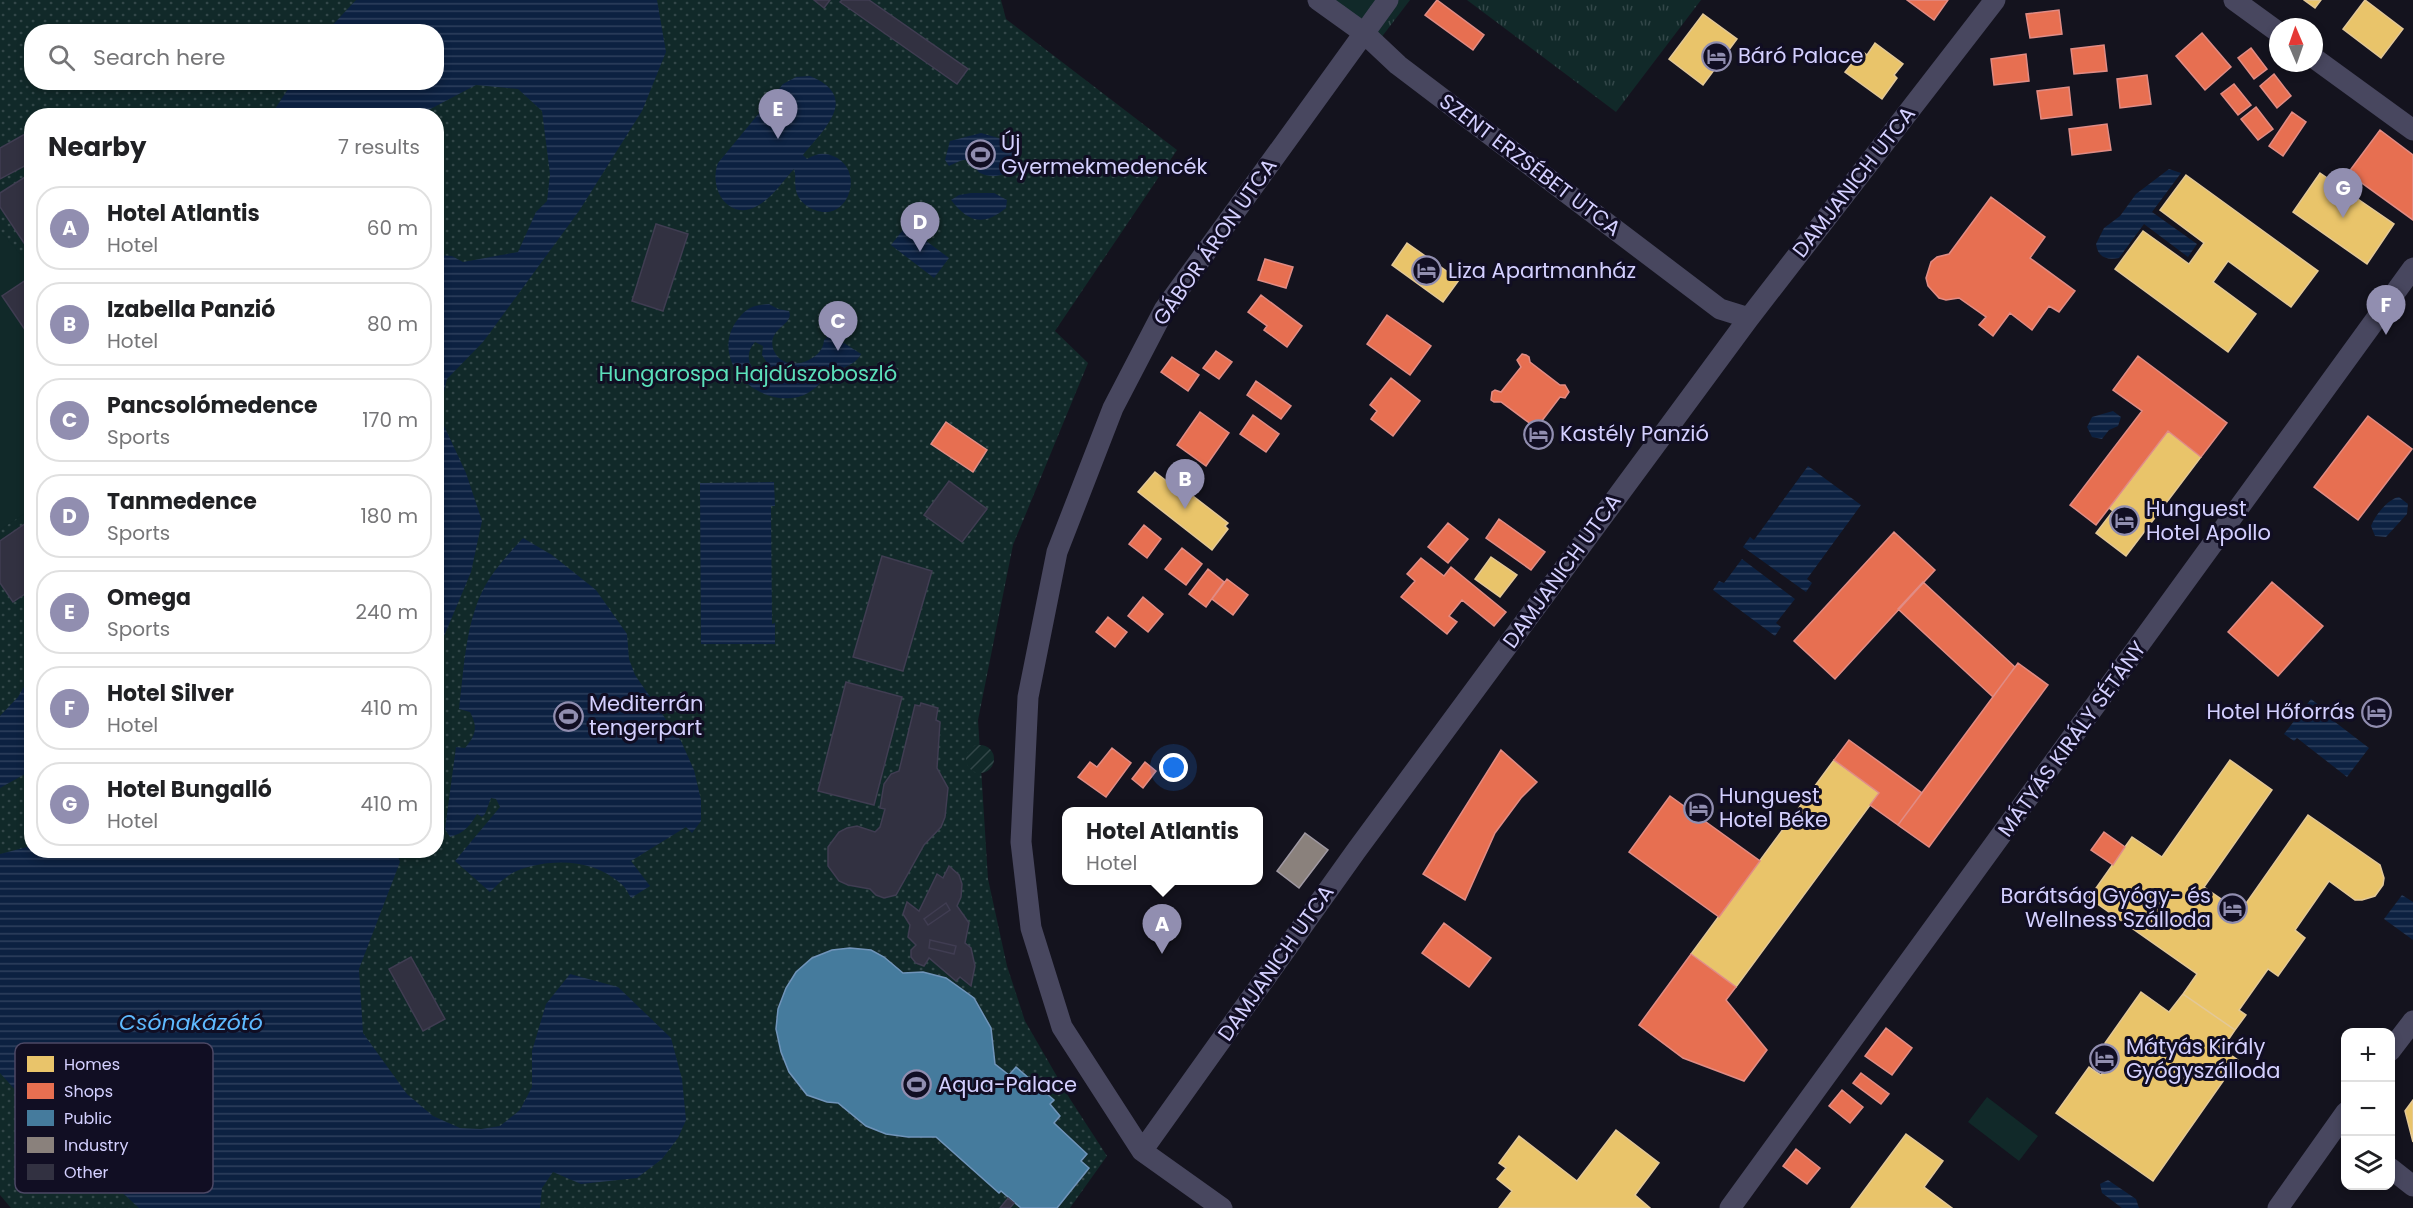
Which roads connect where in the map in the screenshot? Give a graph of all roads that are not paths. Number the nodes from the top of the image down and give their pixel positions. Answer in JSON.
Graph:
{"nodes":[{"id":1,"x":1318,"y":0,"type":"edge"},
{"id":2,"x":1388,"y":0,"type":"edge"},
{"id":3,"x":1995,"y":0,"type":"edge"},
{"id":4,"x":2234,"y":0,"type":"edge"},
{"id":5,"x":2269,"y":25,"type":"edge"},
{"id":6,"x":1364,"y":33,"type":"junction"},
{"id":7,"x":2323,"y":64,"type":"edge"},
{"id":8,"x":2413,"y":129,"type":"edge"},
{"id":9,"x":2413,"y":268,"type":"edge"},
{"id":10,"x":1749,"y":318,"type":"junction"},
{"id":11,"x":2413,"y":1021,"type":"edge"},
{"id":12,"x":2395,"y":1046,"type":"edge"},
{"id":13,"x":2341,"y":1125,"type":"edge"},
{"id":14,"x":1142,"y":1151,"type":"junction"},
{"id":15,"x":2395,"y":1171,"type":"edge"},
{"id":16,"x":2413,"y":1186,"type":"edge"},
{"id":17,"x":1222,"y":1208,"type":"edge"},
{"id":18,"x":1730,"y":1208,"type":"edge"},
{"id":19,"x":2277,"y":1208,"type":"edge"}],
"edges":[{"from":1,"to":6,"type":"street","name":"SZENT ERZSÉBET UTCA"},
{"from":2,"to":6,"type":"street","name":"GÁBOR ÁRON UTCA"},
{"from":3,"to":10,"type":"street","name":"DAMJANICH UTCA"},
{"from":4,"to":5,"type":"street"},
{"from":6,"to":10,"type":"street","name":"SZENT ERZSÉBET UTCA"},
{"from":6,"to":14,"type":"street","name":"GÁBOR ÁRON UTCA"},
{"from":7,"to":8,"type":"street"},
{"from":9,"to":18,"type":"street","name":"MÁTYÁS KIRÁLY SÉTÁNY"},
{"from":10,"to":14,"type":"street","name":"DAMJANICH UTCA"},
{"from":11,"to":12,"type":"street"},
{"from":13,"to":19,"type":"street"},
{"from":14,"to":17,"type":"street"},
{"from":15,"to":16,"type":"street"}]}
